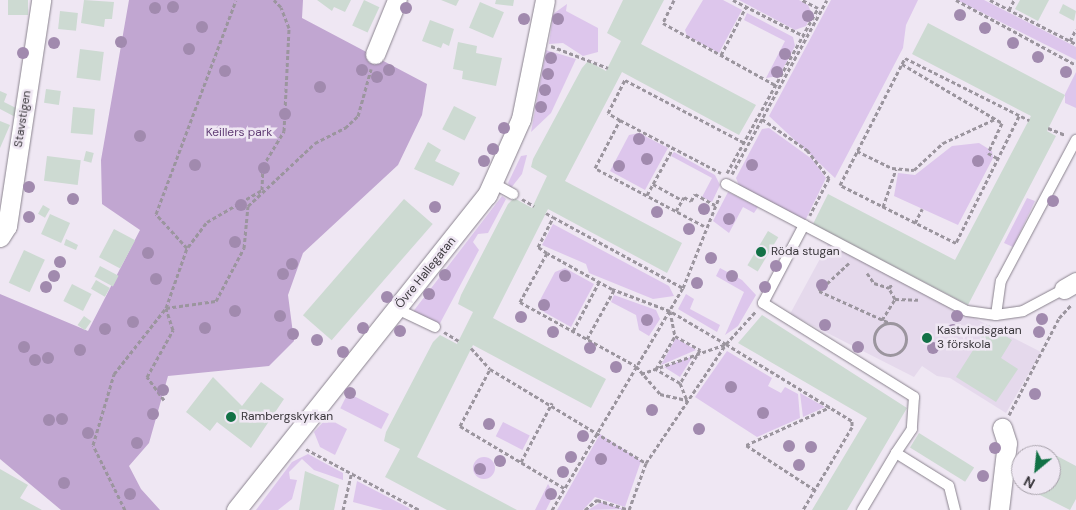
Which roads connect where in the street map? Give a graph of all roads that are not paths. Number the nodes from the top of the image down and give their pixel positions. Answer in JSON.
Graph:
{"nodes":[{"id":1,"x":41,"y":0,"type":"edge"},
{"id":2,"x":397,"y":0,"type":"edge"},
{"id":3,"x":545,"y":0,"type":"edge"},
{"id":4,"x":375,"y":54,"type":"road end"},
{"id":5,"x":1074,"y":139,"type":"edge"},
{"id":6,"x":493,"y":183,"type":"junction"},
{"id":7,"x":726,"y":184,"type":"road end"},
{"id":8,"x":513,"y":194,"type":"dead end"},
{"id":9,"x":804,"y":225,"type":"junction"},
{"id":10,"x":0,"y":237,"type":"edge"},
{"id":11,"x":1070,"y":285,"type":"edge"},
{"id":12,"x":396,"y":309,"type":"junction"},
{"id":13,"x":996,"y":315,"type":"junction"},
{"id":14,"x":435,"y":327,"type":"dead end"},
{"id":15,"x":1002,"y":428,"type":"road end"},
{"id":16,"x":896,"y":454,"type":"junction"},
{"id":17,"x":236,"y":510,"type":"edge"},
{"id":18,"x":862,"y":510,"type":"edge"},
{"id":19,"x":955,"y":510,"type":"edge"},
{"id":20,"x":1000,"y":510,"type":"edge"}],
"edges":[{"from":1,"to":10,"type":"street","name":"Stavstigen"},
{"from":2,"to":4,"type":"street"},
{"from":3,"to":6,"type":"street","name":"Övre Hallegatan"},
{"from":5,"to":13,"type":"lane"},
{"from":6,"to":8,"type":"lane"},
{"from":6,"to":12,"type":"street","name":"Övre Hallegatan"},
{"from":7,"to":9,"type":"lane"},
{"from":9,"to":13,"type":"lane"},
{"from":9,"to":16,"type":"lane"},
{"from":11,"to":13,"type":"lane"},
{"from":12,"to":14,"type":"lane"},
{"from":12,"to":17,"type":"street","name":"Övre Hallegatan"},
{"from":15,"to":20,"type":"street"},
{"from":16,"to":18,"type":"lane"},
{"from":16,"to":19,"type":"lane"}]}
